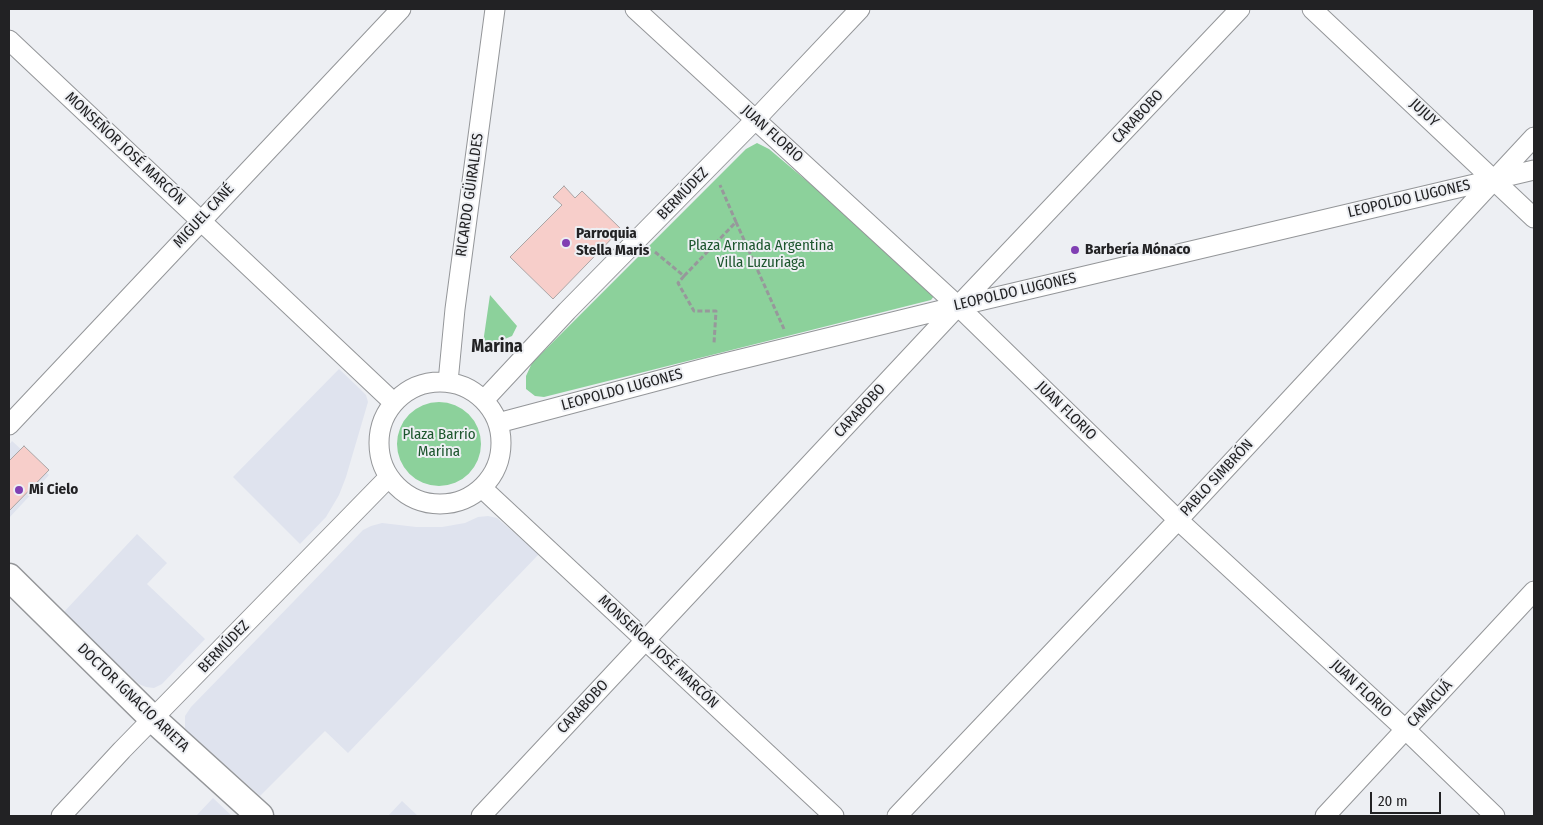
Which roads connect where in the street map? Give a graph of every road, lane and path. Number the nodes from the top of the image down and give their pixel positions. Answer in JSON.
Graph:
{"nodes":[{"id":1,"x":401,"y":9,"type":"edge"},
{"id":2,"x":494,"y":9,"type":"edge"},
{"id":3,"x":635,"y":9,"type":"edge"},
{"id":4,"x":860,"y":9,"type":"edge"},
{"id":5,"x":1240,"y":9,"type":"edge"},
{"id":6,"x":1312,"y":9,"type":"edge"},
{"id":7,"x":9,"y":40,"type":"edge"},
{"id":8,"x":756,"y":119,"type":"junction"},
{"id":9,"x":1534,"y":137,"type":"edge"},
{"id":10,"x":711,"y":164,"type":"junction"},
{"id":11,"x":1534,"y":170,"type":"edge"},
{"id":12,"x":1494,"y":179,"type":"junction"},
{"id":13,"x":1534,"y":218,"type":"edge"},
{"id":14,"x":201,"y":220,"type":"junction"},
{"id":15,"x":736,"y":222,"type":"junction"},
{"id":16,"x":639,"y":239,"type":"junction"},
{"id":17,"x":684,"y":276,"type":"junction"},
{"id":18,"x":958,"y":306,"type":"junction"},
{"id":19,"x":792,"y":347,"type":"junction"},
{"id":20,"x":713,"y":366,"type":"junction"},
{"id":21,"x":448,"y":382,"type":"junction"},
{"id":22,"x":393,"y":402,"type":"junction"},
{"id":23,"x":486,"y":403,"type":"junction"},
{"id":24,"x":498,"y":423,"type":"junction"},
{"id":25,"x":9,"y":425,"type":"edge"},
{"id":26,"x":388,"y":478,"type":"junction"},
{"id":27,"x":482,"y":488,"type":"junction"},
{"id":28,"x":1178,"y":520,"type":"junction"},
{"id":29,"x":9,"y":577,"type":"edge"},
{"id":30,"x":1534,"y":591,"type":"edge"},
{"id":31,"x":646,"y":640,"type":"junction"},
{"id":32,"x":153,"y":719,"type":"junction"},
{"id":33,"x":1406,"y":730,"type":"junction"},
{"id":34,"x":61,"y":816,"type":"edge"},
{"id":35,"x":260,"y":816,"type":"edge"},
{"id":36,"x":482,"y":816,"type":"edge"},
{"id":37,"x":834,"y":816,"type":"edge"},
{"id":38,"x":897,"y":816,"type":"edge"},
{"id":39,"x":1324,"y":816,"type":"edge"},
{"id":40,"x":1495,"y":816,"type":"edge"}],
"edges":[{"from":1,"to":14,"type":"street","name":"MIGUEL CANÉ"},
{"from":2,"to":21,"type":"street","name":"RICARDO GÜIRALDES"},
{"from":3,"to":8,"type":"street","name":"JUAN FLORIO"},
{"from":4,"to":8,"type":"street","name":"BERMÚDEZ"},
{"from":5,"to":18,"type":"street","name":"CARABOBO"},
{"from":6,"to":12,"type":"street","name":"JUJUY"},
{"from":7,"to":14,"type":"street","name":"MONSEÑOR JOSÉ MARCÓN"},
{"from":8,"to":10,"type":"street","name":"BERMÚDEZ"},
{"from":8,"to":18,"type":"street","name":"JUAN FLORIO"},
{"from":9,"to":12,"type":"street","name":"PABLO SIMBRÓN"},
{"from":10,"to":15,"type":"path"},
{"from":10,"to":16,"type":"street","name":"BERMÚDEZ"},
{"from":11,"to":12,"type":"street","name":"LEOPOLDO LUGONES"},
{"from":12,"to":13,"type":"street","name":"JUJUY"},
{"from":12,"to":18,"type":"street","name":"LEOPOLDO LUGONES"},
{"from":12,"to":28,"type":"street","name":"PABLO SIMBRÓN"},
{"from":14,"to":22,"type":"street","name":"MONSEÑOR JOSÉ MARCÓN"},
{"from":14,"to":25,"type":"street","name":"MIGUEL CANÉ"},
{"from":15,"to":17,"type":"path"},
{"from":15,"to":19,"type":"path"},
{"from":16,"to":17,"type":"path"},
{"from":16,"to":23,"type":"street","name":"BERMÚDEZ"},
{"from":17,"to":20,"type":"path"},
{"from":18,"to":19,"type":"street","name":"LEOPOLDO LUGONES"},
{"from":18,"to":28,"type":"street","name":"JUAN FLORIO"},
{"from":18,"to":31,"type":"street","name":"CARABOBO"},
{"from":19,"to":20,"type":"street","name":"LEOPOLDO LUGONES"},
{"from":20,"to":24,"type":"street","name":"LEOPOLDO LUGONES"},
{"from":21,"to":22,"type":"street"},
{"from":21,"to":23,"type":"street"},
{"from":22,"to":26,"type":"street"},
{"from":23,"to":24,"type":"street"},
{"from":24,"to":27,"type":"street"},
{"from":26,"to":27,"type":"street"},
{"from":26,"to":32,"type":"street","name":"BERMÚDEZ"},
{"from":27,"to":31,"type":"street","name":"MONSEÑOR JOSÉ MARCÓN"},
{"from":28,"to":33,"type":"street","name":"JUAN FLORIO"},
{"from":28,"to":38,"type":"street","name":"PABLO SIMBRÓN"},
{"from":29,"to":32,"type":"street","name":"DOCTOR IGNACIO ARIETA"},
{"from":30,"to":33,"type":"street","name":"CAMACUÁ"},
{"from":31,"to":36,"type":"street","name":"CARABOBO"},
{"from":31,"to":37,"type":"street","name":"MONSEÑOR JOSÉ MARCÓN"},
{"from":32,"to":34,"type":"street","name":"BERMÚDEZ"},
{"from":32,"to":35,"type":"street","name":"DOCTOR IGNACIO ARIETA"},
{"from":33,"to":39,"type":"street","name":"CAMACUÁ"},
{"from":33,"to":40,"type":"street","name":"JUAN FLORIO"}]}
